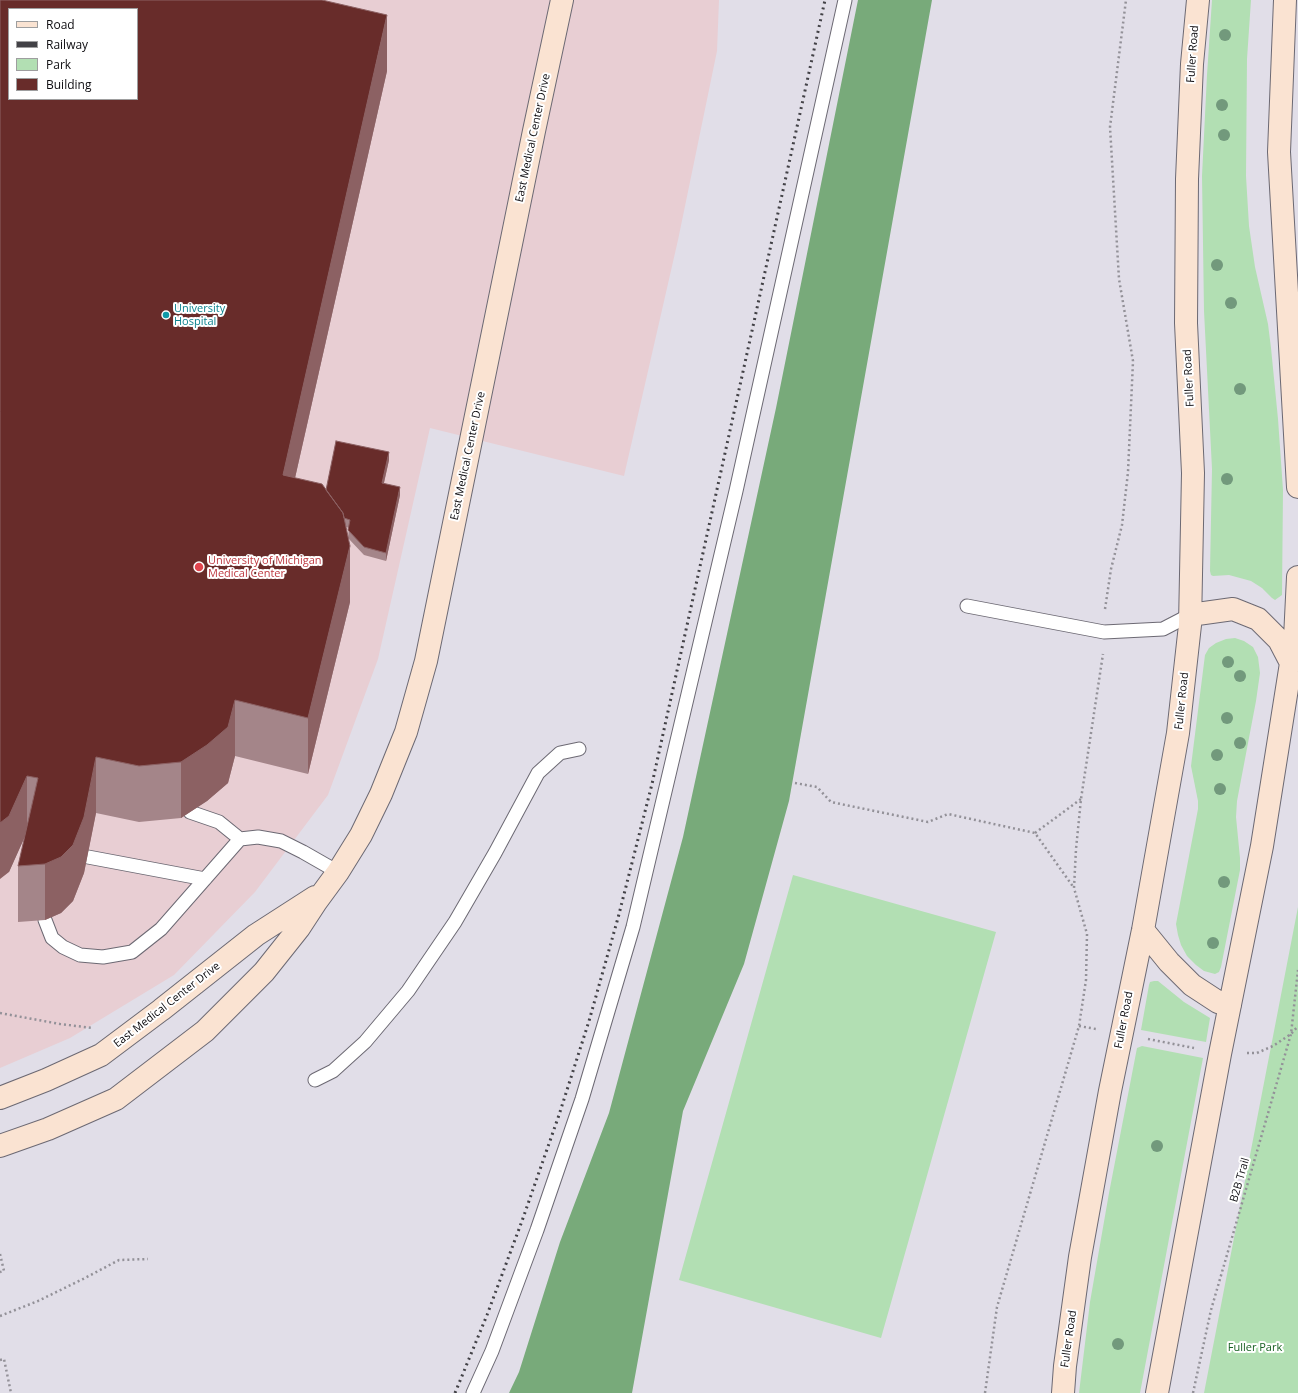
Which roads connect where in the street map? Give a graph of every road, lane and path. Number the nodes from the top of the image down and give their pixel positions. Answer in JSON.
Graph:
{"nodes":[{"id":1,"x":562,"y":0,"type":"edge"},
{"id":2,"x":845,"y":0,"type":"edge"},
{"id":3,"x":1126,"y":0,"type":"edge"},
{"id":4,"x":1198,"y":0,"type":"edge"},
{"id":5,"x":1285,"y":0,"type":"edge"},
{"id":6,"x":1298,"y":487,"type":"edge"},
{"id":7,"x":1298,"y":577,"type":"edge"},
{"id":8,"x":967,"y":606,"type":"dead end"},
{"id":9,"x":1190,"y":615,"type":"junction"},
{"id":10,"x":1104,"y":632,"type":"junction"},
{"id":11,"x":1291,"y":664,"type":"junction"},
{"id":12,"x":579,"y":749,"type":"dead end"},
{"id":13,"x":795,"y":783,"type":"dead end"},
{"id":14,"x":1081,"y":799,"type":"junction"},
{"id":15,"x":190,"y":812,"type":"dead end"},
{"id":16,"x":1035,"y":833,"type":"junction"},
{"id":17,"x":240,"y":839,"type":"junction"},
{"id":18,"x":88,"y":856,"type":"edge"},
{"id":19,"x":338,"y":872,"type":"junction"},
{"id":20,"x":205,"y":879,"type":"junction"},
{"id":21,"x":1074,"y":888,"type":"junction"},
{"id":22,"x":322,"y":892,"type":"junction"},
{"id":23,"x":45,"y":920,"type":"dead end"},
{"id":24,"x":1143,"y":930,"type":"junction"},
{"id":25,"x":1298,"y":970,"type":"edge"},
{"id":26,"x":1294,"y":1003,"type":"junction"},
{"id":27,"x":1230,"y":1005,"type":"junction"},
{"id":28,"x":1298,"y":1006,"type":"edge"},
{"id":29,"x":0,"y":1013,"type":"edge"},
{"id":30,"x":1079,"y":1026,"type":"junction"},
{"id":31,"x":1298,"y":1026,"type":"edge"},
{"id":32,"x":95,"y":1028,"type":"dead end"},
{"id":33,"x":1121,"y":1034,"type":"junction"},
{"id":34,"x":1291,"y":1034,"type":"junction"},
{"id":35,"x":1230,"y":1054,"type":"junction"},
{"id":36,"x":315,"y":1080,"type":"dead end"},
{"id":37,"x":0,"y":1098,"type":"edge"},
{"id":38,"x":0,"y":1146,"type":"edge"},
{"id":39,"x":0,"y":1254,"type":"edge"},
{"id":40,"x":148,"y":1259,"type":"dead end"},
{"id":41,"x":0,"y":1272,"type":"edge"},
{"id":42,"x":0,"y":1316,"type":"edge"},
{"id":43,"x":0,"y":1360,"type":"edge"},
{"id":44,"x":11,"y":1393,"type":"edge"},
{"id":45,"x":473,"y":1393,"type":"edge"},
{"id":46,"x":985,"y":1393,"type":"edge"},
{"id":47,"x":1063,"y":1393,"type":"edge"},
{"id":48,"x":1157,"y":1393,"type":"edge"},
{"id":49,"x":1193,"y":1393,"type":"edge"}],
"edges":[{"from":1,"to":19,"type":"main road","name":"East Medical Center Drive"},
{"from":2,"to":45,"type":"lane"},
{"from":3,"to":10,"type":"path"},
{"from":4,"to":9,"type":"main road","name":"Fuller Road"},
{"from":5,"to":6,"type":"main road"},
{"from":7,"to":11,"type":"main road"},
{"from":8,"to":10,"type":"lane"},
{"from":9,"to":10,"type":"lane"},
{"from":9,"to":11,"type":"main road"},
{"from":9,"to":24,"type":"main road","name":"Fuller Road"},
{"from":10,"to":14,"type":"path"},
{"from":11,"to":27,"type":"main road"},
{"from":12,"to":36,"type":"lane"},
{"from":13,"to":16,"type":"path"},
{"from":14,"to":16,"type":"path"},
{"from":14,"to":21,"type":"path"},
{"from":15,"to":17,"type":"lane"},
{"from":16,"to":21,"type":"path"},
{"from":17,"to":19,"type":"lane"},
{"from":17,"to":20,"type":"lane"},
{"from":18,"to":20,"type":"lane"},
{"from":19,"to":22,"type":"main road","name":"East Medical Center Drive"},
{"from":20,"to":23,"type":"lane"},
{"from":21,"to":30,"type":"path"},
{"from":22,"to":37,"type":"main road","name":"East Medical Center Drive"},
{"from":22,"to":38,"type":"main road","name":"East Medical Center Drive"},
{"from":24,"to":27,"type":"main road"},
{"from":24,"to":33,"type":"main road","name":"Fuller Road"},
{"from":25,"to":26,"type":"path","name":"B2B Trail"},
{"from":26,"to":28,"type":"path"},
{"from":26,"to":34,"type":"path","name":"B2B Trail"},
{"from":27,"to":35,"type":"main road"},
{"from":29,"to":32,"type":"path"},
{"from":30,"to":33,"type":"path"},
{"from":30,"to":46,"type":"path"},
{"from":31,"to":34,"type":"path"},
{"from":33,"to":35,"type":"path"},
{"from":33,"to":47,"type":"main road","name":"Fuller Road"},
{"from":34,"to":35,"type":"path"},
{"from":34,"to":49,"type":"path","name":"B2B Trail"},
{"from":35,"to":48,"type":"main road"},
{"from":39,"to":41,"type":"path"},
{"from":40,"to":42,"type":"path"},
{"from":43,"to":44,"type":"path"}]}
